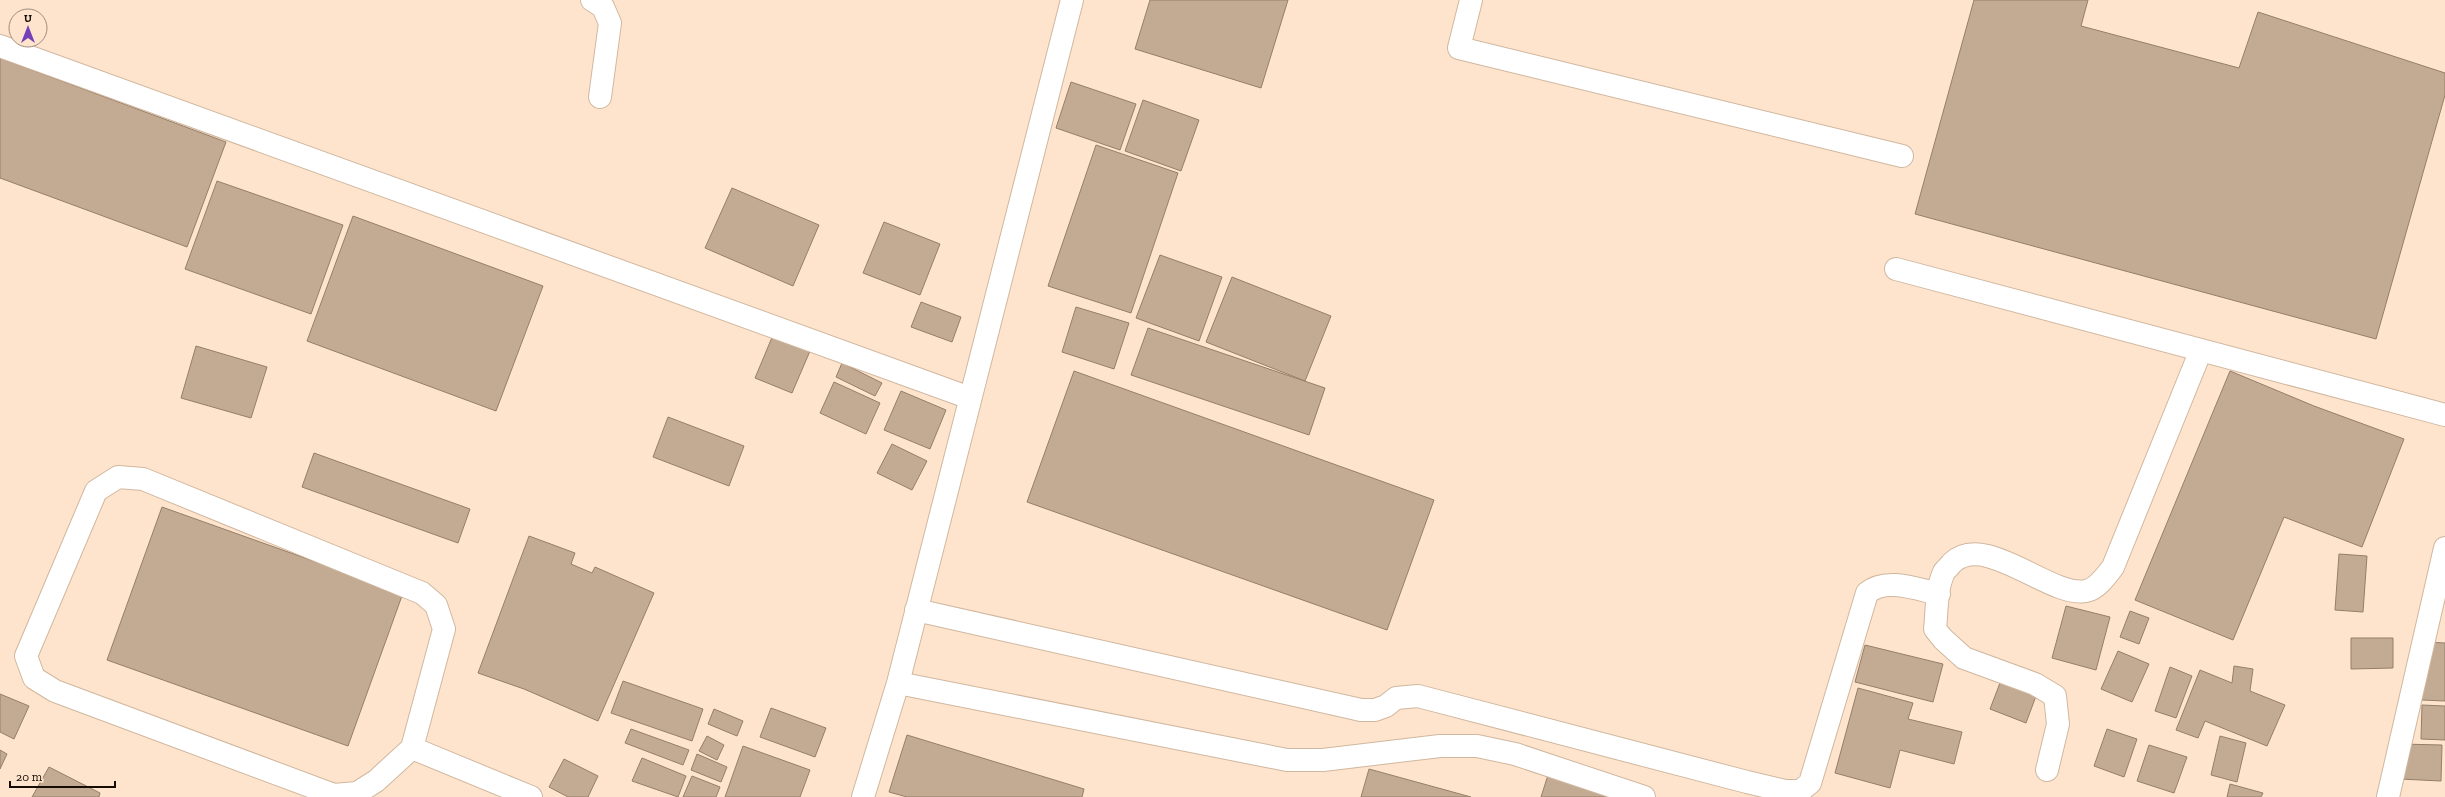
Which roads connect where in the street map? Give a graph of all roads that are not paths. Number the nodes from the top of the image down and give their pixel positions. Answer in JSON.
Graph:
{"nodes":[{"id":1,"x":592,"y":0,"type":"edge"},
{"id":2,"x":1072,"y":0,"type":"edge"},
{"id":3,"x":1471,"y":0,"type":"edge"},
{"id":4,"x":0,"y":46,"type":"edge"},
{"id":5,"x":600,"y":98,"type":"dead end"},
{"id":6,"x":1902,"y":156,"type":"dead end"},
{"id":7,"x":1896,"y":269,"type":"dead end"},
{"id":8,"x":2201,"y":350,"type":"junction"},
{"id":9,"x":970,"y":398,"type":"junction"},
{"id":10,"x":2445,"y":415,"type":"edge"},
{"id":11,"x":2445,"y":548,"type":"edge"},
{"id":12,"x":1938,"y":594,"type":"junction"},
{"id":13,"x":916,"y":610,"type":"junction"},
{"id":14,"x":898,"y":683,"type":"junction"},
{"id":15,"x":412,"y":748,"type":"junction"},
{"id":16,"x":2047,"y":770,"type":"dead end"},
{"id":17,"x":531,"y":797,"type":"edge"},
{"id":18,"x":863,"y":797,"type":"edge"},
{"id":19,"x":1644,"y":797,"type":"edge"},
{"id":20,"x":2388,"y":797,"type":"edge"}],
"edges":[{"from":1,"to":5,"type":"street"},
{"from":2,"to":9,"type":"street"},
{"from":3,"to":6,"type":"street"},
{"from":4,"to":9,"type":"street"},
{"from":7,"to":8,"type":"street"},
{"from":8,"to":10,"type":"street"},
{"from":8,"to":12,"type":"street"},
{"from":9,"to":13,"type":"street"},
{"from":11,"to":20,"type":"street"},
{"from":12,"to":13,"type":"street"},
{"from":12,"to":16,"type":"street"},
{"from":13,"to":14,"type":"street"},
{"from":14,"to":18,"type":"street"},
{"from":14,"to":19,"type":"street"},
{"from":15,"to":15,"type":"street"},
{"from":15,"to":17,"type":"street"}]}
